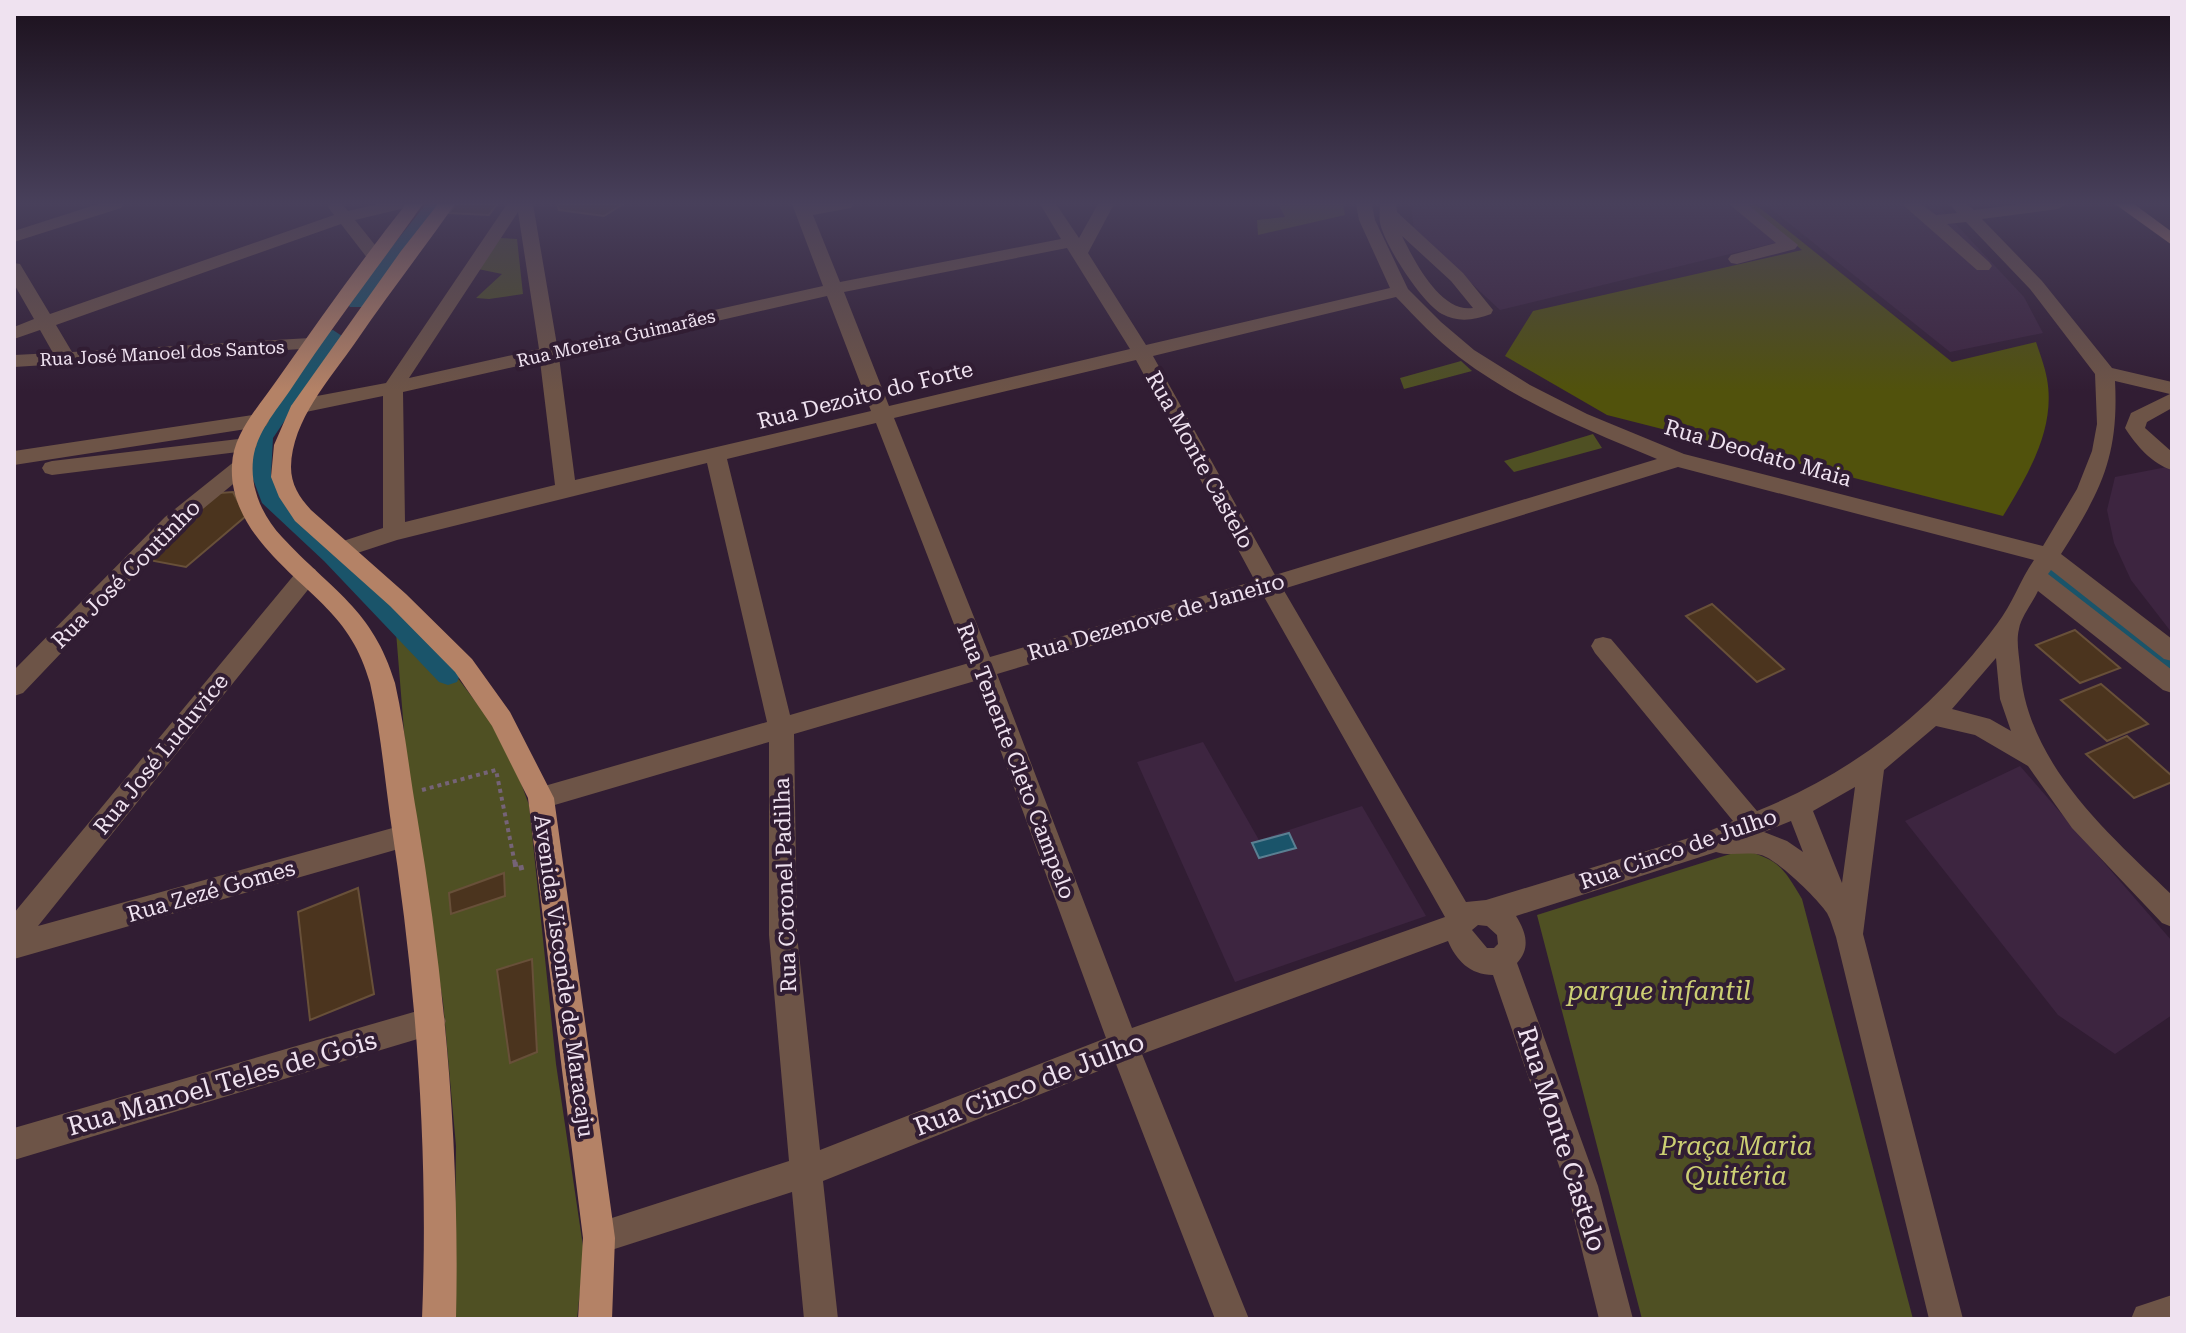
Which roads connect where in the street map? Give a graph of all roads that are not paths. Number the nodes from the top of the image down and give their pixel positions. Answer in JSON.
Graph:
{"nodes":[{"id":1,"x":190,"y":266,"type":"edge"},
{"id":2,"x":366,"y":266,"type":"edge"},
{"id":3,"x":399,"y":266,"type":"edge"},
{"id":4,"x":473,"y":266,"type":"edge"},
{"id":5,"x":536,"y":266,"type":"edge"},
{"id":6,"x":824,"y":266,"type":"edge"},
{"id":7,"x":968,"y":266,"type":"edge"},
{"id":8,"x":1087,"y":266,"type":"edge"},
{"id":9,"x":1388,"y":266,"type":"edge"},
{"id":10,"x":1412,"y":266,"type":"edge"},
{"id":11,"x":1446,"y":266,"type":"edge"},
{"id":12,"x":2018,"y":266,"type":"edge"},
{"id":13,"x":14,"y":268,"type":"edge"},
{"id":14,"x":832,"y":289,"type":"junction"},
{"id":15,"x":1400,"y":291,"type":"junction"},
{"id":16,"x":328,"y":320,"type":"junction"},
{"id":17,"x":44,"y":321,"type":"junction"},
{"id":18,"x":359,"y":324,"type":"junction"},
{"id":19,"x":14,"y":333,"type":"edge"},
{"id":20,"x":310,"y":344,"type":"junction"},
{"id":21,"x":1141,"y":352,"type":"junction"},
{"id":22,"x":549,"y":353,"type":"junction"},
{"id":23,"x":66,"y":358,"type":"junction"},
{"id":24,"x":14,"y":361,"type":"edge"},
{"id":25,"x":2105,"y":373,"type":"junction"},
{"id":26,"x":393,"y":388,"type":"junction"},
{"id":27,"x":2172,"y":388,"type":"edge"},
{"id":28,"x":2172,"y":400,"type":"edge"},
{"id":29,"x":301,"y":406,"type":"junction"},
{"id":30,"x":882,"y":415,"type":"junction"},
{"id":31,"x":259,"y":421,"type":"junction"},
{"id":32,"x":244,"y":456,"type":"junction"},
{"id":33,"x":716,"y":456,"type":"junction"},
{"id":34,"x":14,"y":458,"type":"edge"},
{"id":35,"x":1678,"y":460,"type":"junction"},
{"id":36,"x":2172,"y":463,"type":"edge"},
{"id":37,"x":14,"y":473,"type":"edge"},
{"id":38,"x":566,"y":490,"type":"junction"},
{"id":39,"x":394,"y":533,"type":"junction"},
{"id":40,"x":342,"y":550,"type":"junction"},
{"id":41,"x":2047,"y":555,"type":"junction"},
{"id":42,"x":307,"y":575,"type":"junction"},
{"id":43,"x":2035,"y":576,"type":"junction"},
{"id":44,"x":1269,"y":585,"type":"junction"},
{"id":45,"x":2007,"y":629,"type":"junction"},
{"id":46,"x":1603,"y":646,"type":"dead end"},
{"id":47,"x":2172,"y":652,"type":"edge"},
{"id":48,"x":982,"y":667,"type":"junction"},
{"id":49,"x":2172,"y":683,"type":"edge"},
{"id":50,"x":14,"y":686,"type":"edge"},
{"id":51,"x":1932,"y":715,"type":"junction"},
{"id":52,"x":781,"y":728,"type":"junction"},
{"id":53,"x":2036,"y":758,"type":"junction"},
{"id":54,"x":1872,"y":765,"type":"junction"},
{"id":55,"x":541,"y":798,"type":"junction"},
{"id":56,"x":1798,"y":806,"type":"junction"},
{"id":57,"x":1752,"y":825,"type":"junction"},
{"id":58,"x":407,"y":836,"type":"junction"},
{"id":59,"x":1706,"y":844,"type":"junction"},
{"id":60,"x":1489,"y":912,"type":"junction"},
{"id":61,"x":2172,"y":914,"type":"edge"},
{"id":62,"x":1459,"y":922,"type":"junction"},
{"id":63,"x":1846,"y":926,"type":"junction"},
{"id":64,"x":14,"y":934,"type":"edge"},
{"id":65,"x":14,"y":946,"type":"edge"},
{"id":66,"x":1502,"y":960,"type":"junction"},
{"id":67,"x":431,"y":1021,"type":"junction"},
{"id":68,"x":1124,"y":1046,"type":"junction"},
{"id":69,"x":14,"y":1144,"type":"edge"},
{"id":70,"x":808,"y":1171,"type":"junction"},
{"id":71,"x":599,"y":1238,"type":"junction"},
{"id":72,"x":2172,"y":1312,"type":"edge"},
{"id":73,"x":439,"y":1319,"type":"edge"},
{"id":74,"x":595,"y":1319,"type":"edge"},
{"id":75,"x":821,"y":1319,"type":"edge"},
{"id":76,"x":1232,"y":1319,"type":"edge"},
{"id":77,"x":1616,"y":1319,"type":"edge"},
{"id":78,"x":1946,"y":1319,"type":"edge"},
{"id":79,"x":2148,"y":1319,"type":"edge"}],
"edges":[{"from":1,"to":17,"type":"street"},
{"from":2,"to":16,"type":"main road"},
{"from":3,"to":18,"type":"main road","name":"Avenida Visconde de Maracaju"},
{"from":4,"to":26,"type":"street"},
{"from":5,"to":22,"type":"street"},
{"from":6,"to":14,"type":"street","name":"Rua Tenente Cleto Campelo"},
{"from":7,"to":14,"type":"street","name":"Rua Moreira Guimarães"},
{"from":8,"to":21,"type":"street","name":"Rua Monte Castelo"},
{"from":9,"to":15,"type":"street","name":"Rua Deodato Maia"},
{"from":10,"to":11,"type":"street"},
{"from":12,"to":25,"type":"street"},
{"from":13,"to":17,"type":"street"},
{"from":14,"to":22,"type":"street","name":"Rua Moreira Guimarães"},
{"from":14,"to":30,"type":"street","name":"Rua Tenente Cleto Campelo"},
{"from":15,"to":21,"type":"street","name":"Rua Dezoito do Forte"},
{"from":15,"to":35,"type":"street","name":"Rua Deodato Maia"},
{"from":16,"to":18,"type":"main road"},
{"from":16,"to":20,"type":"main road"},
{"from":17,"to":19,"type":"street"},
{"from":17,"to":23,"type":"street"},
{"from":18,"to":29,"type":"main road","name":"Avenida Visconde de Maracaju"},
{"from":20,"to":23,"type":"street","name":"Rua José Manoel dos Santos"},
{"from":20,"to":31,"type":"main road"},
{"from":21,"to":30,"type":"street","name":"Rua Dezoito do Forte"},
{"from":21,"to":44,"type":"street","name":"Rua Monte Castelo"},
{"from":22,"to":26,"type":"street","name":"Rua Moreira Guimarães"},
{"from":22,"to":38,"type":"street"},
{"from":23,"to":24,"type":"street","name":"Rua José Manoel dos Santos"},
{"from":25,"to":27,"type":"street"},
{"from":25,"to":41,"type":"street","name":"Rua Cinco de Julho"},
{"from":26,"to":29,"type":"street","name":"Rua Moreira Guimarães"},
{"from":26,"to":39,"type":"street"},
{"from":28,"to":36,"type":"street"},
{"from":29,"to":40,"type":"main road","name":"Avenida Visconde de Maracaju"},
{"from":30,"to":33,"type":"street","name":"Rua Dezoito do Forte"},
{"from":30,"to":48,"type":"street","name":"Rua Tenente Cleto Campelo"},
{"from":31,"to":32,"type":"main road"},
{"from":31,"to":34,"type":"street"},
{"from":32,"to":37,"type":"street"},
{"from":32,"to":42,"type":"main road"},
{"from":32,"to":50,"type":"street","name":"Rua José Coutinho"},
{"from":33,"to":38,"type":"street","name":"Rua Dezoito do Forte"},
{"from":33,"to":52,"type":"street","name":"Rua Coronel Padilha"},
{"from":35,"to":41,"type":"street","name":"Rua Deodato Maia"},
{"from":35,"to":44,"type":"street","name":"Rua Dezenove de Janeiro"},
{"from":38,"to":39,"type":"street","name":"Rua Dezoito do Forte"},
{"from":39,"to":40,"type":"street","name":"Rua Dezoito do Forte"},
{"from":40,"to":55,"type":"main road","name":"Avenida Visconde de Maracaju"},
{"from":41,"to":43,"type":"street","name":"Rua Cinco de Julho"},
{"from":41,"to":47,"type":"street"},
{"from":42,"to":58,"type":"main road"},
{"from":42,"to":64,"type":"street","name":"Rua José Luduvice"},
{"from":43,"to":45,"type":"street","name":"Rua Cinco de Julho"},
{"from":43,"to":49,"type":"street"},
{"from":44,"to":48,"type":"street","name":"Rua Dezenove de Janeiro"},
{"from":44,"to":62,"type":"street","name":"Rua Monte Castelo"},
{"from":45,"to":51,"type":"street","name":"Rua Cinco de Julho"},
{"from":45,"to":53,"type":"street"},
{"from":46,"to":57,"type":"street"},
{"from":48,"to":52,"type":"street","name":"Rua Dezenove de Janeiro"},
{"from":48,"to":68,"type":"street","name":"Rua Tenente Cleto Campelo"},
{"from":51,"to":53,"type":"street"},
{"from":51,"to":54,"type":"street","name":"Rua Cinco de Julho"},
{"from":52,"to":55,"type":"street","name":"Rua Dezenove de Janeiro"},
{"from":52,"to":70,"type":"street","name":"Rua Coronel Padilha"},
{"from":53,"to":61,"type":"street"},
{"from":54,"to":56,"type":"street","name":"Rua Cinco de Julho"},
{"from":54,"to":63,"type":"street"},
{"from":55,"to":71,"type":"main road","name":"Avenida Visconde de Maracaju"},
{"from":56,"to":57,"type":"street","name":"Rua Cinco de Julho"},
{"from":56,"to":63,"type":"street"},
{"from":57,"to":59,"type":"street","name":"Rua Cinco de Julho"},
{"from":58,"to":65,"type":"street","name":"Rua Zezé Gomes"},
{"from":58,"to":67,"type":"main road"},
{"from":59,"to":60,"type":"street","name":"Rua Cinco de Julho"},
{"from":59,"to":63,"type":"street"},
{"from":60,"to":62,"type":"street"},
{"from":60,"to":66,"type":"street"},
{"from":62,"to":66,"type":"street"},
{"from":62,"to":68,"type":"street","name":"Rua Cinco de Julho"},
{"from":63,"to":78,"type":"street"},
{"from":66,"to":77,"type":"street","name":"Rua Monte Castelo"},
{"from":67,"to":69,"type":"street","name":"Rua Manoel Teles de Gois"},
{"from":67,"to":73,"type":"main road"},
{"from":68,"to":70,"type":"street","name":"Rua Cinco de Julho"},
{"from":68,"to":76,"type":"street","name":"Rua Tenente Cleto Campelo"},
{"from":70,"to":71,"type":"street","name":"Rua Cinco de Julho"},
{"from":70,"to":75,"type":"street","name":"Rua Coronel Padilha"},
{"from":71,"to":74,"type":"main road","name":"Avenida Visconde de Maracaju"},
{"from":72,"to":79,"type":"street"}]}
